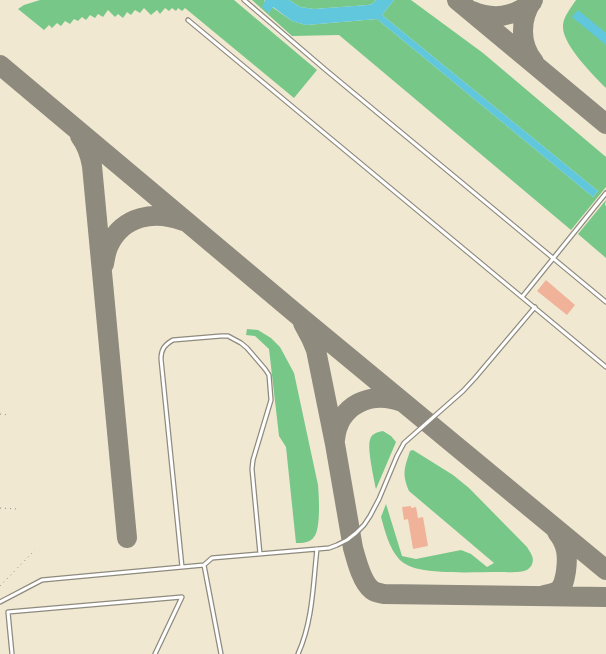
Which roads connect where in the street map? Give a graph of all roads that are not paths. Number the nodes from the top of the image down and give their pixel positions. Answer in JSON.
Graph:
{"nodes":[{"id":1,"x":244,"y":0,"type":"edge"},
{"id":2,"x":188,"y":20,"type":"dead end"},
{"id":3,"x":606,"y":193,"type":"edge"},
{"id":4,"x":553,"y":258,"type":"junction"},
{"id":5,"x":522,"y":297,"type":"junction"},
{"id":6,"x":606,"y":302,"type":"edge"},
{"id":7,"x":535,"y":307,"type":"junction"},
{"id":8,"x":606,"y":367,"type":"edge"},
{"id":9,"x":317,"y":549,"type":"junction"},
{"id":10,"x":260,"y":554,"type":"junction"},
{"id":11,"x":204,"y":565,"type":"junction"},
{"id":12,"x":182,"y":567,"type":"junction"},
{"id":13,"x":0,"y":602,"type":"edge"},
{"id":14,"x":12,"y":654,"type":"edge"},
{"id":15,"x":155,"y":654,"type":"edge"},
{"id":16,"x":221,"y":654,"type":"edge"},
{"id":17,"x":298,"y":654,"type":"edge"}],
"edges":[{"from":1,"to":4,"type":"lane"},
{"from":2,"to":5,"type":"lane"},
{"from":3,"to":4,"type":"lane"},
{"from":4,"to":5,"type":"lane"},
{"from":4,"to":6,"type":"lane"},
{"from":5,"to":7,"type":"lane"},
{"from":7,"to":8,"type":"lane"},
{"from":7,"to":9,"type":"lane"},
{"from":9,"to":10,"type":"lane"},
{"from":9,"to":17,"type":"lane"},
{"from":10,"to":11,"type":"lane"},
{"from":10,"to":12,"type":"lane"},
{"from":11,"to":12,"type":"lane"},
{"from":11,"to":16,"type":"lane"},
{"from":12,"to":13,"type":"lane"},
{"from":14,"to":15,"type":"lane"}]}
